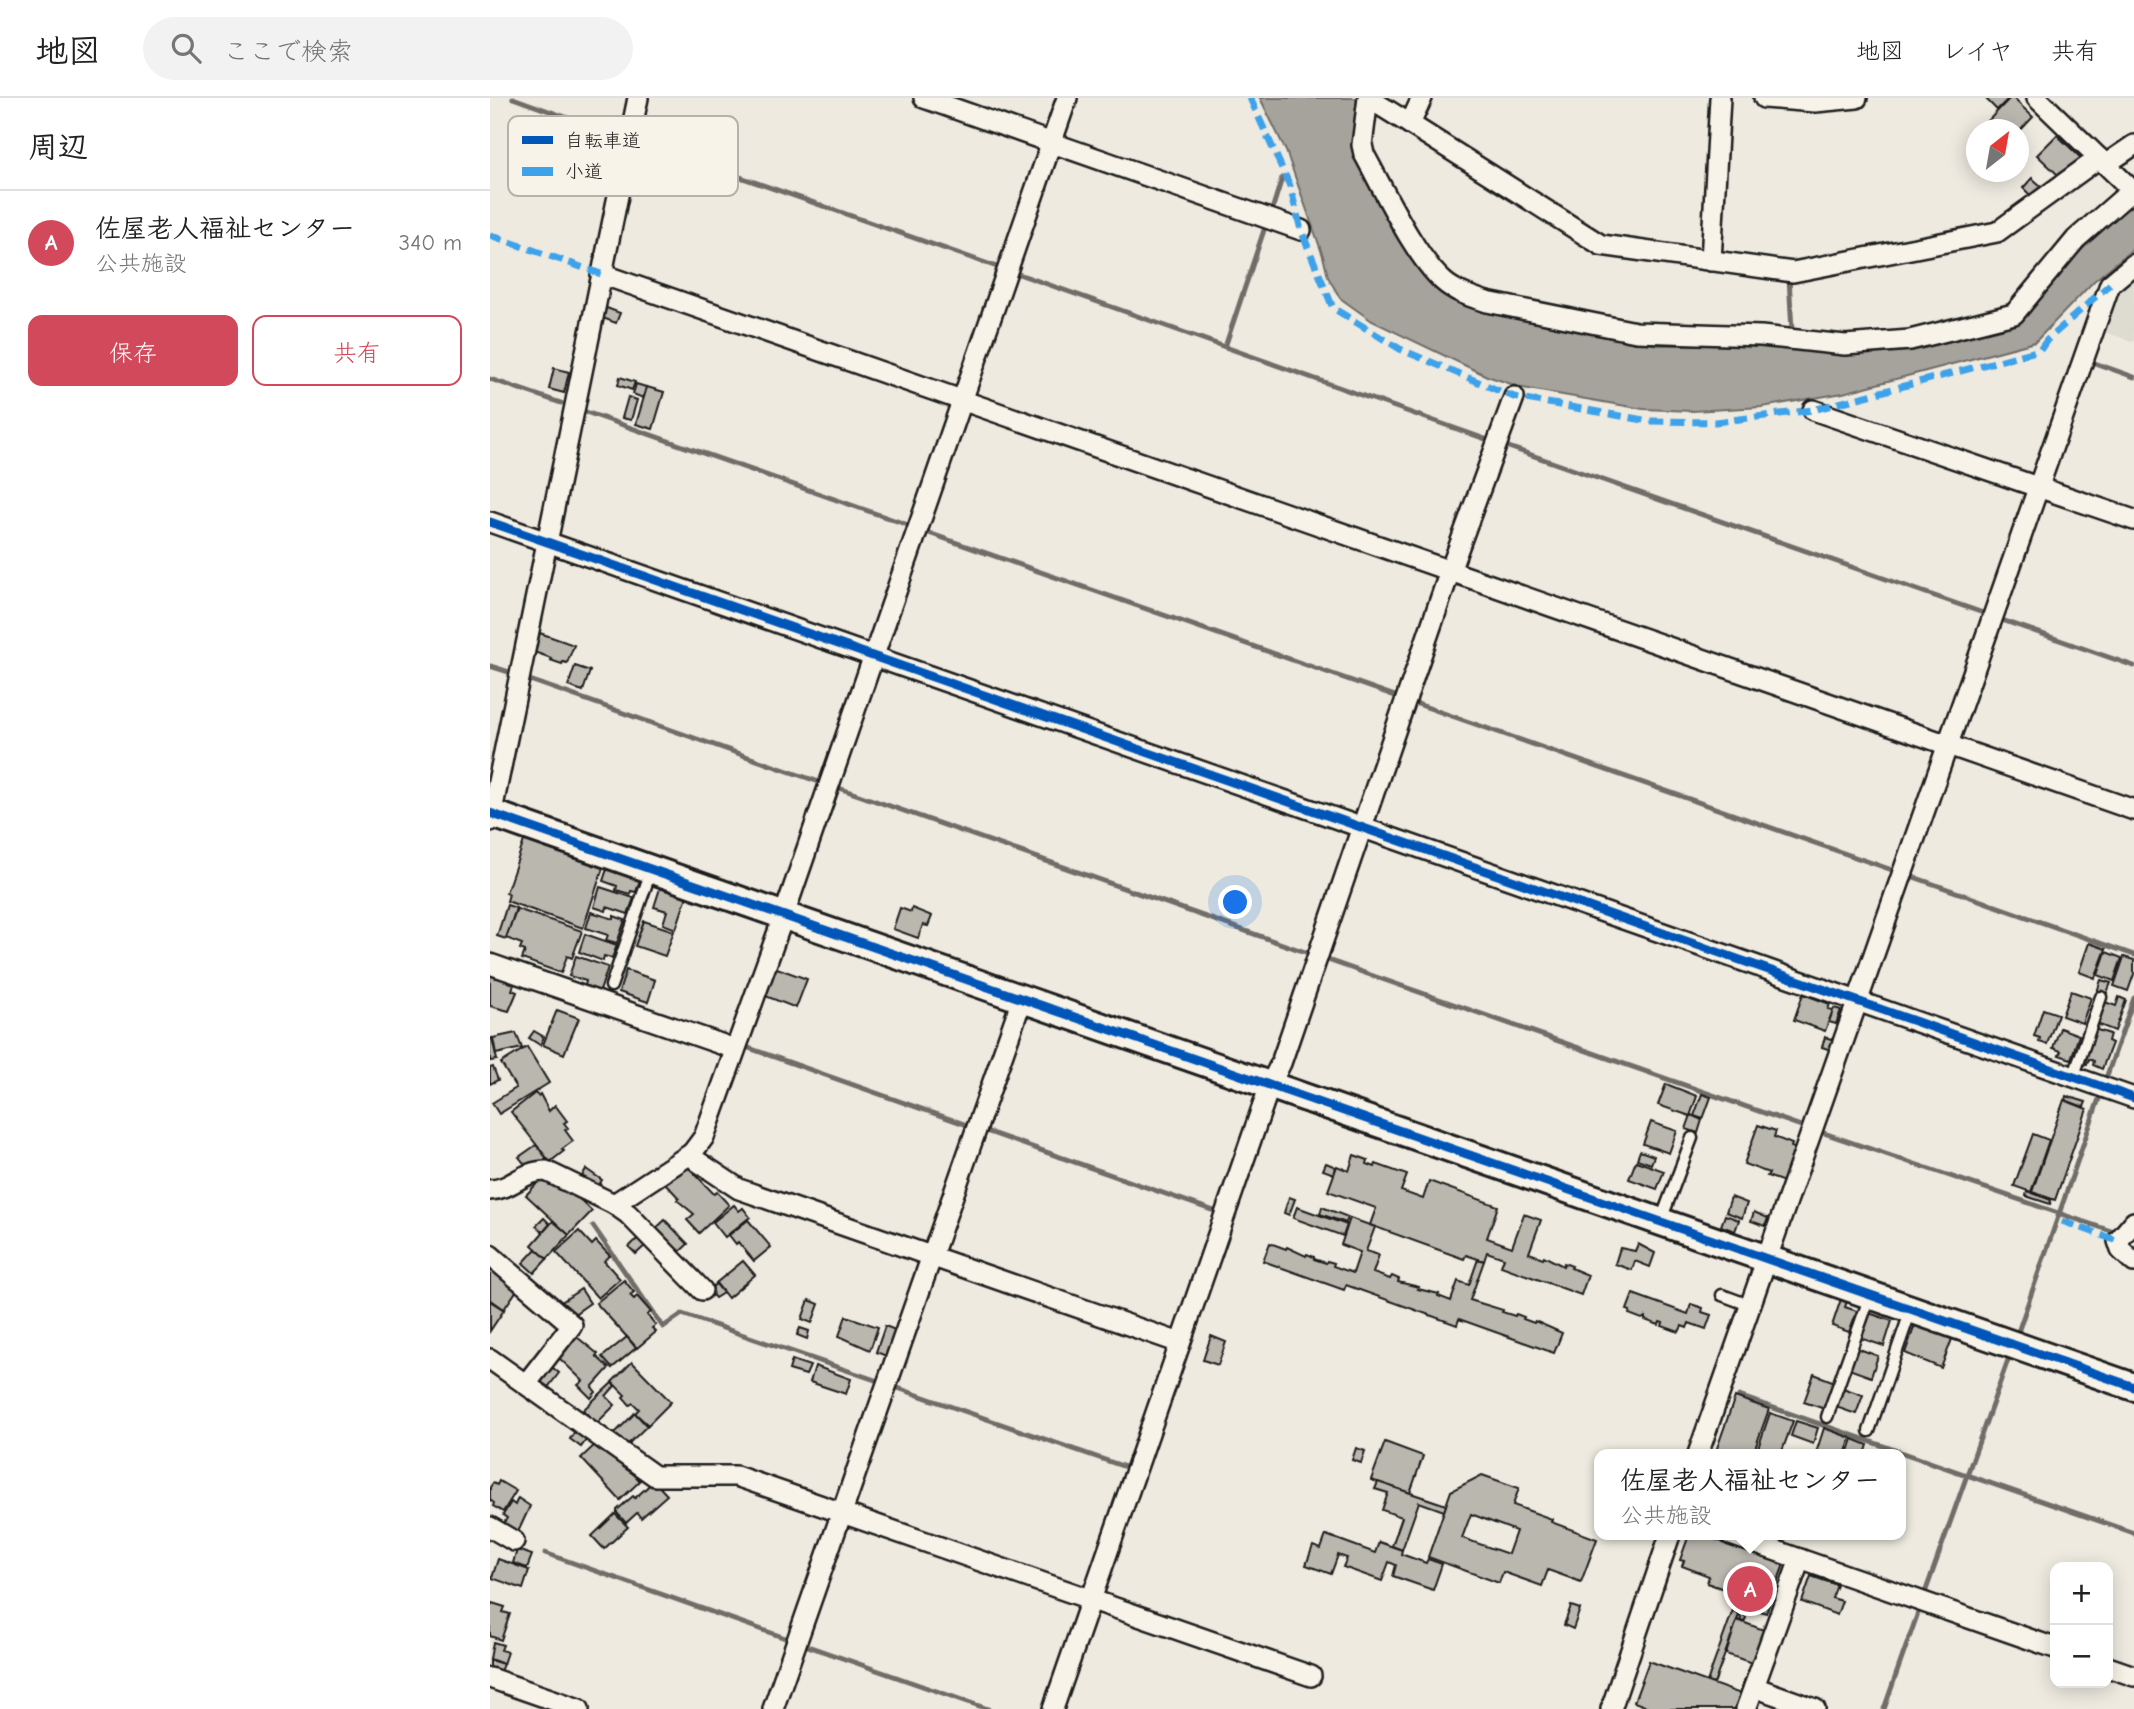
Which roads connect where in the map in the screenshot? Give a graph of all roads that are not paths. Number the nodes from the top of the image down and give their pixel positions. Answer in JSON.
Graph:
{"nodes":[{"id":1,"x":638,"y":98,"type":"edge"},
{"id":2,"x":924,"y":98,"type":"edge"},
{"id":3,"x":1067,"y":98,"type":"edge"},
{"id":4,"x":1368,"y":98,"type":"edge"},
{"id":5,"x":1422,"y":98,"type":"edge"},
{"id":6,"x":1720,"y":98,"type":"edge"},
{"id":7,"x":1764,"y":98,"type":"edge"},
{"id":8,"x":1857,"y":98,"type":"edge"},
{"id":9,"x":2038,"y":98,"type":"edge"},
{"id":10,"x":634,"y":116,"type":"edge"},
{"id":11,"x":1410,"y":124,"type":"junction"},
{"id":12,"x":1052,"y":142,"type":"junction"},
{"id":13,"x":2134,"y":145,"type":"edge"},
{"id":14,"x":2103,"y":161,"type":"junction"},
{"id":15,"x":2134,"y":192,"type":"edge"},
{"id":16,"x":617,"y":196,"type":"edge"},
{"id":17,"x":1301,"y":230,"type":"dead end"},
{"id":18,"x":1711,"y":261,"type":"junction"},
{"id":19,"x":2134,"y":264,"type":"edge"},
{"id":20,"x":601,"y":274,"type":"junction"},
{"id":21,"x":1514,"y":397,"type":"dead end"},
{"id":22,"x":961,"y":399,"type":"junction"},
{"id":23,"x":1813,"y":410,"type":"dead end"},
{"id":24,"x":2038,"y":487,"type":"junction"},
{"id":25,"x":2134,"y":520,"type":"edge"},
{"id":26,"x":490,"y":522,"type":"edge"},
{"id":27,"x":546,"y":541,"type":"junction"},
{"id":28,"x":1450,"y":571,"type":"junction"},
{"id":29,"x":872,"y":657,"type":"junction"},
{"id":30,"x":1947,"y":744,"type":"junction"},
{"id":31,"x":2134,"y":810,"type":"edge"},
{"id":32,"x":491,"y":816,"type":"edge"},
{"id":33,"x":1360,"y":828,"type":"junction"},
{"id":34,"x":652,"y":869,"type":"junction"},
{"id":35,"x":784,"y":915,"type":"junction"},
{"id":36,"x":490,"y":964,"type":"edge"},
{"id":37,"x":611,"y":986,"type":"dead end"},
{"id":38,"x":2101,"y":997,"type":"dead end"},
{"id":39,"x":1022,"y":999,"type":"junction"},
{"id":40,"x":1858,"y":1002,"type":"junction"},
{"id":41,"x":734,"y":1049,"type":"junction"},
{"id":42,"x":2073,"y":1078,"type":"junction"},
{"id":43,"x":1270,"y":1085,"type":"junction"},
{"id":44,"x":2134,"y":1098,"type":"edge"},
{"id":45,"x":1692,"y":1139,"type":"dead end"},
{"id":46,"x":692,"y":1153,"type":"junction"},
{"id":47,"x":490,"y":1190,"type":"edge"},
{"id":48,"x":614,"y":1204,"type":"junction"},
{"id":49,"x":1660,"y":1222,"type":"junction"},
{"id":50,"x":2134,"y":1222,"type":"edge"},
{"id":51,"x":490,"y":1255,"type":"edge"},
{"id":52,"x":932,"y":1256,"type":"junction"},
{"id":53,"x":1765,"y":1259,"type":"junction"},
{"id":54,"x":2134,"y":1262,"type":"edge"},
{"id":55,"x":702,"y":1290,"type":"dead end"},
{"id":56,"x":1722,"y":1295,"type":"dead end"},
{"id":57,"x":1870,"y":1296,"type":"junction"},
{"id":58,"x":1749,"y":1305,"type":"junction"},
{"id":59,"x":1910,"y":1310,"type":"junction"},
{"id":60,"x":1181,"y":1343,"type":"junction"},
{"id":61,"x":490,"y":1359,"type":"edge"},
{"id":62,"x":526,"y":1384,"type":"junction"},
{"id":63,"x":2134,"y":1387,"type":"edge"},
{"id":64,"x":1827,"y":1417,"type":"dead end"},
{"id":65,"x":1869,"y":1431,"type":"dead end"},
{"id":66,"x":1700,"y":1449,"type":"edge"},
{"id":67,"x":842,"y":1513,"type":"junction"},
{"id":68,"x":490,"y":1527,"type":"edge"},
{"id":69,"x":1668,"y":1540,"type":"edge"},
{"id":70,"x":1745,"y":1540,"type":"edge"},
{"id":71,"x":514,"y":1541,"type":"dead end"},
{"id":72,"x":1800,"y":1559,"type":"junction"},
{"id":73,"x":1092,"y":1600,"type":"junction"},
{"id":74,"x":2050,"y":1646,"type":"edge"},
{"id":75,"x":2113,"y":1669,"type":"edge"},
{"id":76,"x":1311,"y":1676,"type":"dead end"},
{"id":77,"x":2134,"y":1676,"type":"edge"},
{"id":78,"x":490,"y":1678,"type":"edge"},
{"id":79,"x":1754,"y":1687,"type":"junction"},
{"id":80,"x":579,"y":1709,"type":"edge"},
{"id":81,"x":773,"y":1709,"type":"edge"},
{"id":82,"x":1053,"y":1709,"type":"edge"},
{"id":83,"x":1611,"y":1709,"type":"edge"},
{"id":84,"x":1746,"y":1709,"type":"edge"},
{"id":85,"x":1815,"y":1709,"type":"edge"}],
"edges":[{"from":1,"to":10,"type":"street"},
{"from":2,"to":12,"type":"street"},
{"from":3,"to":12,"type":"street"},
{"from":4,"to":11,"type":"street"},
{"from":4,"to":15,"type":"street"},
{"from":5,"to":11,"type":"street"},
{"from":6,"to":18,"type":"street"},
{"from":7,"to":8,"type":"street"},
{"from":9,"to":14,"type":"street"},
{"from":11,"to":18,"type":"street"},
{"from":12,"to":17,"type":"street"},
{"from":12,"to":22,"type":"street"},
{"from":13,"to":14,"type":"street"},
{"from":14,"to":15,"type":"street"},
{"from":14,"to":18,"type":"street"},
{"from":16,"to":20,"type":"street"},
{"from":19,"to":24,"type":"street"},
{"from":20,"to":22,"type":"street"},
{"from":20,"to":27,"type":"street"},
{"from":21,"to":28,"type":"street"},
{"from":22,"to":28,"type":"street"},
{"from":22,"to":29,"type":"street"},
{"from":23,"to":24,"type":"street"},
{"from":24,"to":25,"type":"street"},
{"from":24,"to":30,"type":"street"},
{"from":26,"to":27,"type":"street"},
{"from":27,"to":29,"type":"street"},
{"from":27,"to":32,"type":"street"},
{"from":28,"to":30,"type":"street"},
{"from":28,"to":33,"type":"street"},
{"from":29,"to":33,"type":"street"},
{"from":29,"to":35,"type":"street"},
{"from":30,"to":31,"type":"street"},
{"from":30,"to":40,"type":"street"},
{"from":32,"to":34,"type":"street"},
{"from":33,"to":40,"type":"street"},
{"from":33,"to":43,"type":"street"},
{"from":34,"to":35,"type":"street"},
{"from":34,"to":37,"type":"lane"},
{"from":35,"to":39,"type":"street"},
{"from":35,"to":41,"type":"street"},
{"from":36,"to":41,"type":"street"},
{"from":38,"to":42,"type":"lane"},
{"from":39,"to":43,"type":"street"},
{"from":39,"to":52,"type":"street"},
{"from":40,"to":42,"type":"street"},
{"from":40,"to":53,"type":"street"},
{"from":41,"to":46,"type":"street"},
{"from":42,"to":44,"type":"street"},
{"from":43,"to":49,"type":"street"},
{"from":43,"to":60,"type":"street"},
{"from":45,"to":49,"type":"lane"},
{"from":46,"to":48,"type":"street"},
{"from":46,"to":52,"type":"street"},
{"from":47,"to":48,"type":"street"},
{"from":48,"to":55,"type":"street"},
{"from":49,"to":53,"type":"street"},
{"from":50,"to":54,"type":"street"},
{"from":51,"to":62,"type":"street"},
{"from":52,"to":60,"type":"street"},
{"from":52,"to":67,"type":"street"},
{"from":53,"to":57,"type":"street"},
{"from":53,"to":58,"type":"street"},
{"from":56,"to":58,"type":"lane"},
{"from":57,"to":59,"type":"street"},
{"from":57,"to":64,"type":"lane"},
{"from":58,"to":66,"type":"street"},
{"from":59,"to":63,"type":"street"},
{"from":59,"to":65,"type":"lane"},
{"from":60,"to":73,"type":"street"},
{"from":61,"to":62,"type":"street"},
{"from":62,"to":67,"type":"street"},
{"from":67,"to":73,"type":"street"},
{"from":67,"to":81,"type":"street"},
{"from":68,"to":71,"type":"street"},
{"from":69,"to":83,"type":"street"},
{"from":70,"to":72,"type":"street"},
{"from":72,"to":74,"type":"street"},
{"from":72,"to":79,"type":"street"},
{"from":73,"to":76,"type":"street"},
{"from":73,"to":82,"type":"street"},
{"from":75,"to":77,"type":"street"},
{"from":78,"to":80,"type":"street"},
{"from":79,"to":84,"type":"street"},
{"from":79,"to":85,"type":"street"}]}
